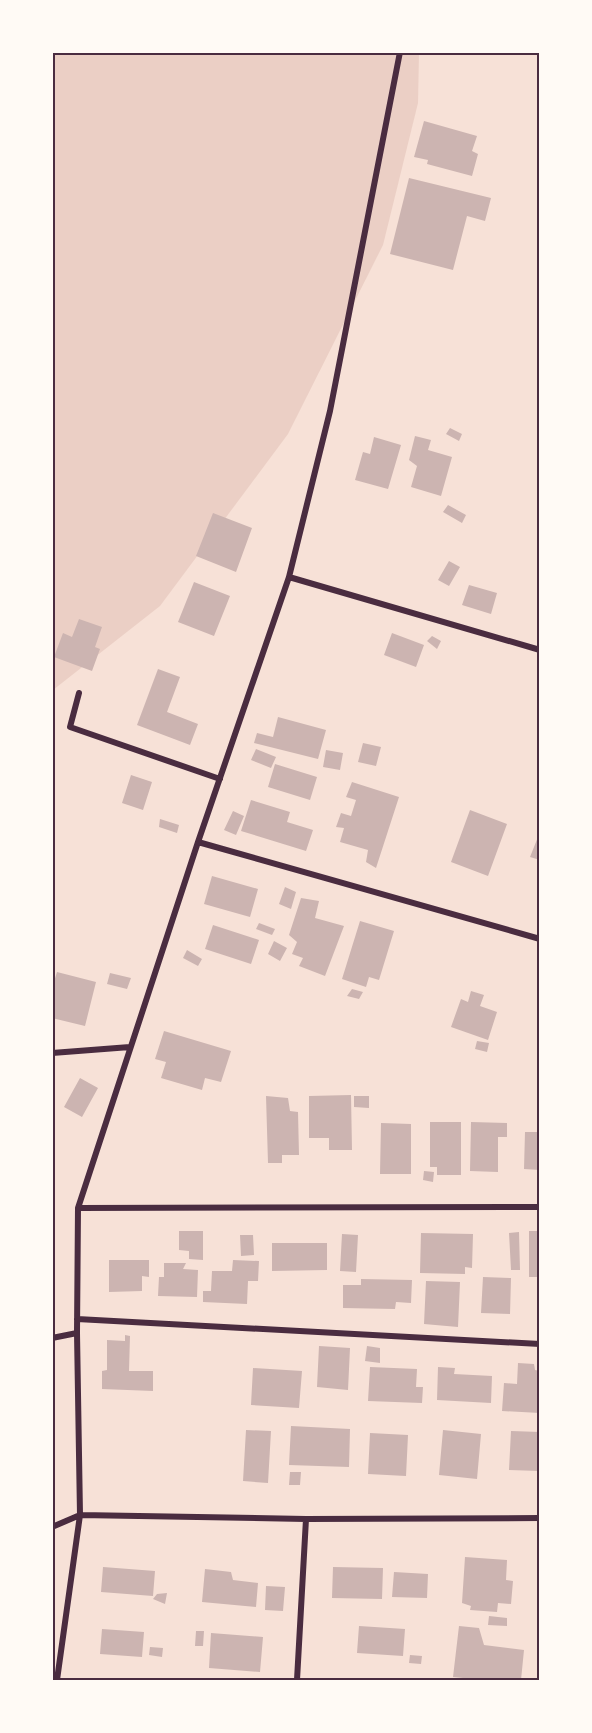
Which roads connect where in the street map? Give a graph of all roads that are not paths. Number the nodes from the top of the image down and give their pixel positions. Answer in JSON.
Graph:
{"nodes":[{"id":1,"x":400,"y":52,"type":"edge"},
{"id":2,"x":289,"y":577,"type":"junction"},
{"id":3,"x":540,"y":650,"type":"edge"},
{"id":4,"x":79,"y":693,"type":"dead end"},
{"id":5,"x":220,"y":779,"type":"junction"},
{"id":6,"x":198,"y":842,"type":"junction"},
{"id":7,"x":540,"y":939,"type":"edge"},
{"id":8,"x":130,"y":1047,"type":"junction"},
{"id":9,"x":52,"y":1053,"type":"edge"},
{"id":10,"x":540,"y":1207,"type":"edge"},
{"id":11,"x":78,"y":1208,"type":"junction"},
{"id":12,"x":76,"y":1319,"type":"junction"},
{"id":13,"x":77,"y":1333,"type":"junction"},
{"id":14,"x":52,"y":1338,"type":"edge"},
{"id":15,"x":540,"y":1344,"type":"edge"},
{"id":16,"x":80,"y":1515,"type":"junction"},
{"id":17,"x":306,"y":1518,"type":"junction"},
{"id":18,"x":540,"y":1518,"type":"edge"},
{"id":19,"x":52,"y":1527,"type":"edge"},
{"id":20,"x":57,"y":1680,"type":"edge"},
{"id":21,"x":297,"y":1680,"type":"edge"}],
"edges":[{"from":1,"to":2,"type":"street"},
{"from":2,"to":3,"type":"street"},
{"from":2,"to":5,"type":"street"},
{"from":4,"to":5,"type":"street"},
{"from":5,"to":6,"type":"street"},
{"from":6,"to":7,"type":"street"},
{"from":6,"to":8,"type":"street"},
{"from":8,"to":9,"type":"street"},
{"from":8,"to":11,"type":"street"},
{"from":10,"to":11,"type":"street"},
{"from":11,"to":12,"type":"street"},
{"from":12,"to":13,"type":"street"},
{"from":12,"to":15,"type":"street"},
{"from":13,"to":14,"type":"street"},
{"from":13,"to":16,"type":"street"},
{"from":16,"to":17,"type":"street"},
{"from":16,"to":19,"type":"street"},
{"from":16,"to":20,"type":"street"},
{"from":17,"to":18,"type":"street"},
{"from":17,"to":21,"type":"street"}]}
